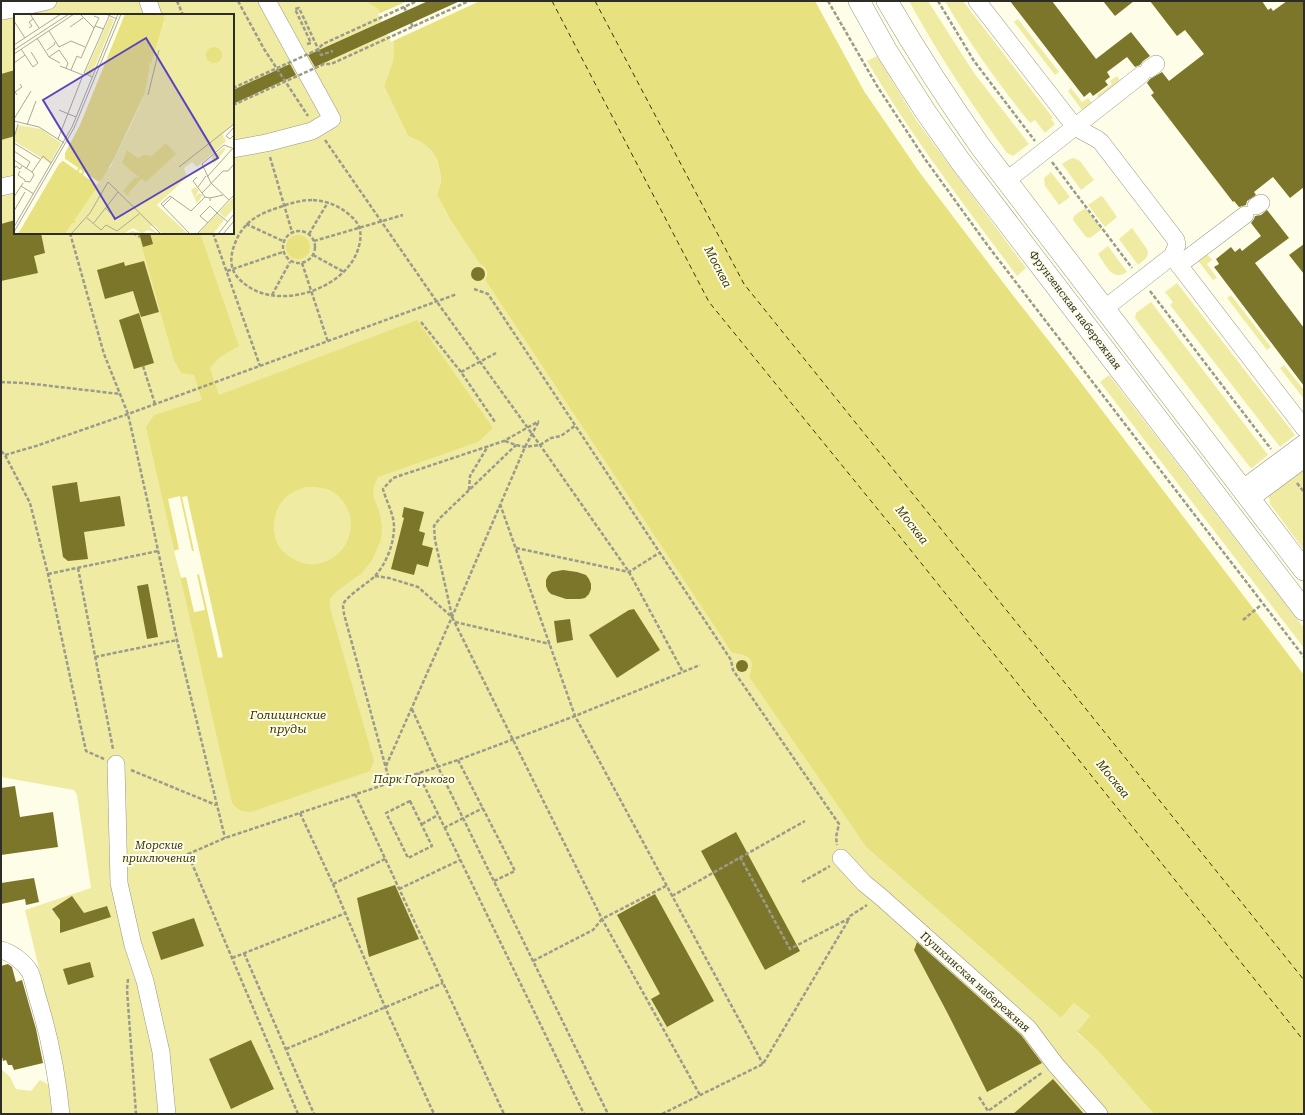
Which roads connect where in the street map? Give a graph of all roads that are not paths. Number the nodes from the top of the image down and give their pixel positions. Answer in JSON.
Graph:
{"nodes":[{"id":1,"x":48,"y":1,"type":"edge"},
{"id":2,"x":148,"y":1,"type":"edge"},
{"id":3,"x":267,"y":1,"type":"edge"},
{"id":4,"x":859,"y":1,"type":"edge"},
{"id":5,"x":887,"y":1,"type":"edge"},
{"id":6,"x":977,"y":1,"type":"edge"},
{"id":7,"x":1,"y":3,"type":"edge"},
{"id":8,"x":154,"y":14,"type":"edge"},
{"id":9,"x":1149,"y":69,"type":"dead end"},
{"id":10,"x":1075,"y":127,"type":"junction"},
{"id":11,"x":234,"y":149,"type":"edge"},
{"id":12,"x":1006,"y":181,"type":"junction"},
{"id":13,"x":14,"y":184,"type":"edge"},
{"id":14,"x":1,"y":187,"type":"edge"},
{"id":15,"x":1254,"y":208,"type":"dead end"},
{"id":16,"x":1175,"y":260,"type":"junction"},
{"id":17,"x":1104,"y":309,"type":"junction"},
{"id":18,"x":1304,"y":428,"type":"edge"},
{"id":19,"x":1304,"y":443,"type":"edge"},
{"id":20,"x":1304,"y":459,"type":"edge"},
{"id":21,"x":1246,"y":494,"type":"junction"},
{"id":22,"x":1304,"y":570,"type":"edge"},
{"id":23,"x":1304,"y":610,"type":"edge"},
{"id":24,"x":116,"y":764,"type":"road end"},
{"id":25,"x":841,"y":858,"type":"road end"},
{"id":26,"x":1,"y":950,"type":"edge"},
{"id":27,"x":61,"y":1114,"type":"edge"},
{"id":28,"x":167,"y":1114,"type":"edge"},
{"id":29,"x":1099,"y":1114,"type":"edge"}],
"edges":[{"from":1,"to":7,"type":"lane"},
{"from":2,"to":8,"type":"lane"},
{"from":3,"to":11,"type":"lane"},
{"from":4,"to":23,"type":"main road","name":"Фрунзенская набережная"},
{"from":5,"to":12,"type":"main road"},
{"from":6,"to":10,"type":"lane"},
{"from":9,"to":10,"type":"lane"},
{"from":10,"to":12,"type":"lane"},
{"from":10,"to":16,"type":"lane"},
{"from":12,"to":17,"type":"main road"},
{"from":13,"to":14,"type":"lane"},
{"from":15,"to":16,"type":"lane"},
{"from":16,"to":17,"type":"lane"},
{"from":16,"to":18,"type":"lane"},
{"from":17,"to":21,"type":"main road"},
{"from":19,"to":21,"type":"lane"},
{"from":20,"to":21,"type":"lane"},
{"from":21,"to":22,"type":"main road"},
{"from":24,"to":28,"type":"lane"},
{"from":25,"to":29,"type":"lane","name":"Пушкинская набережная"},
{"from":26,"to":27,"type":"lane"}]}
